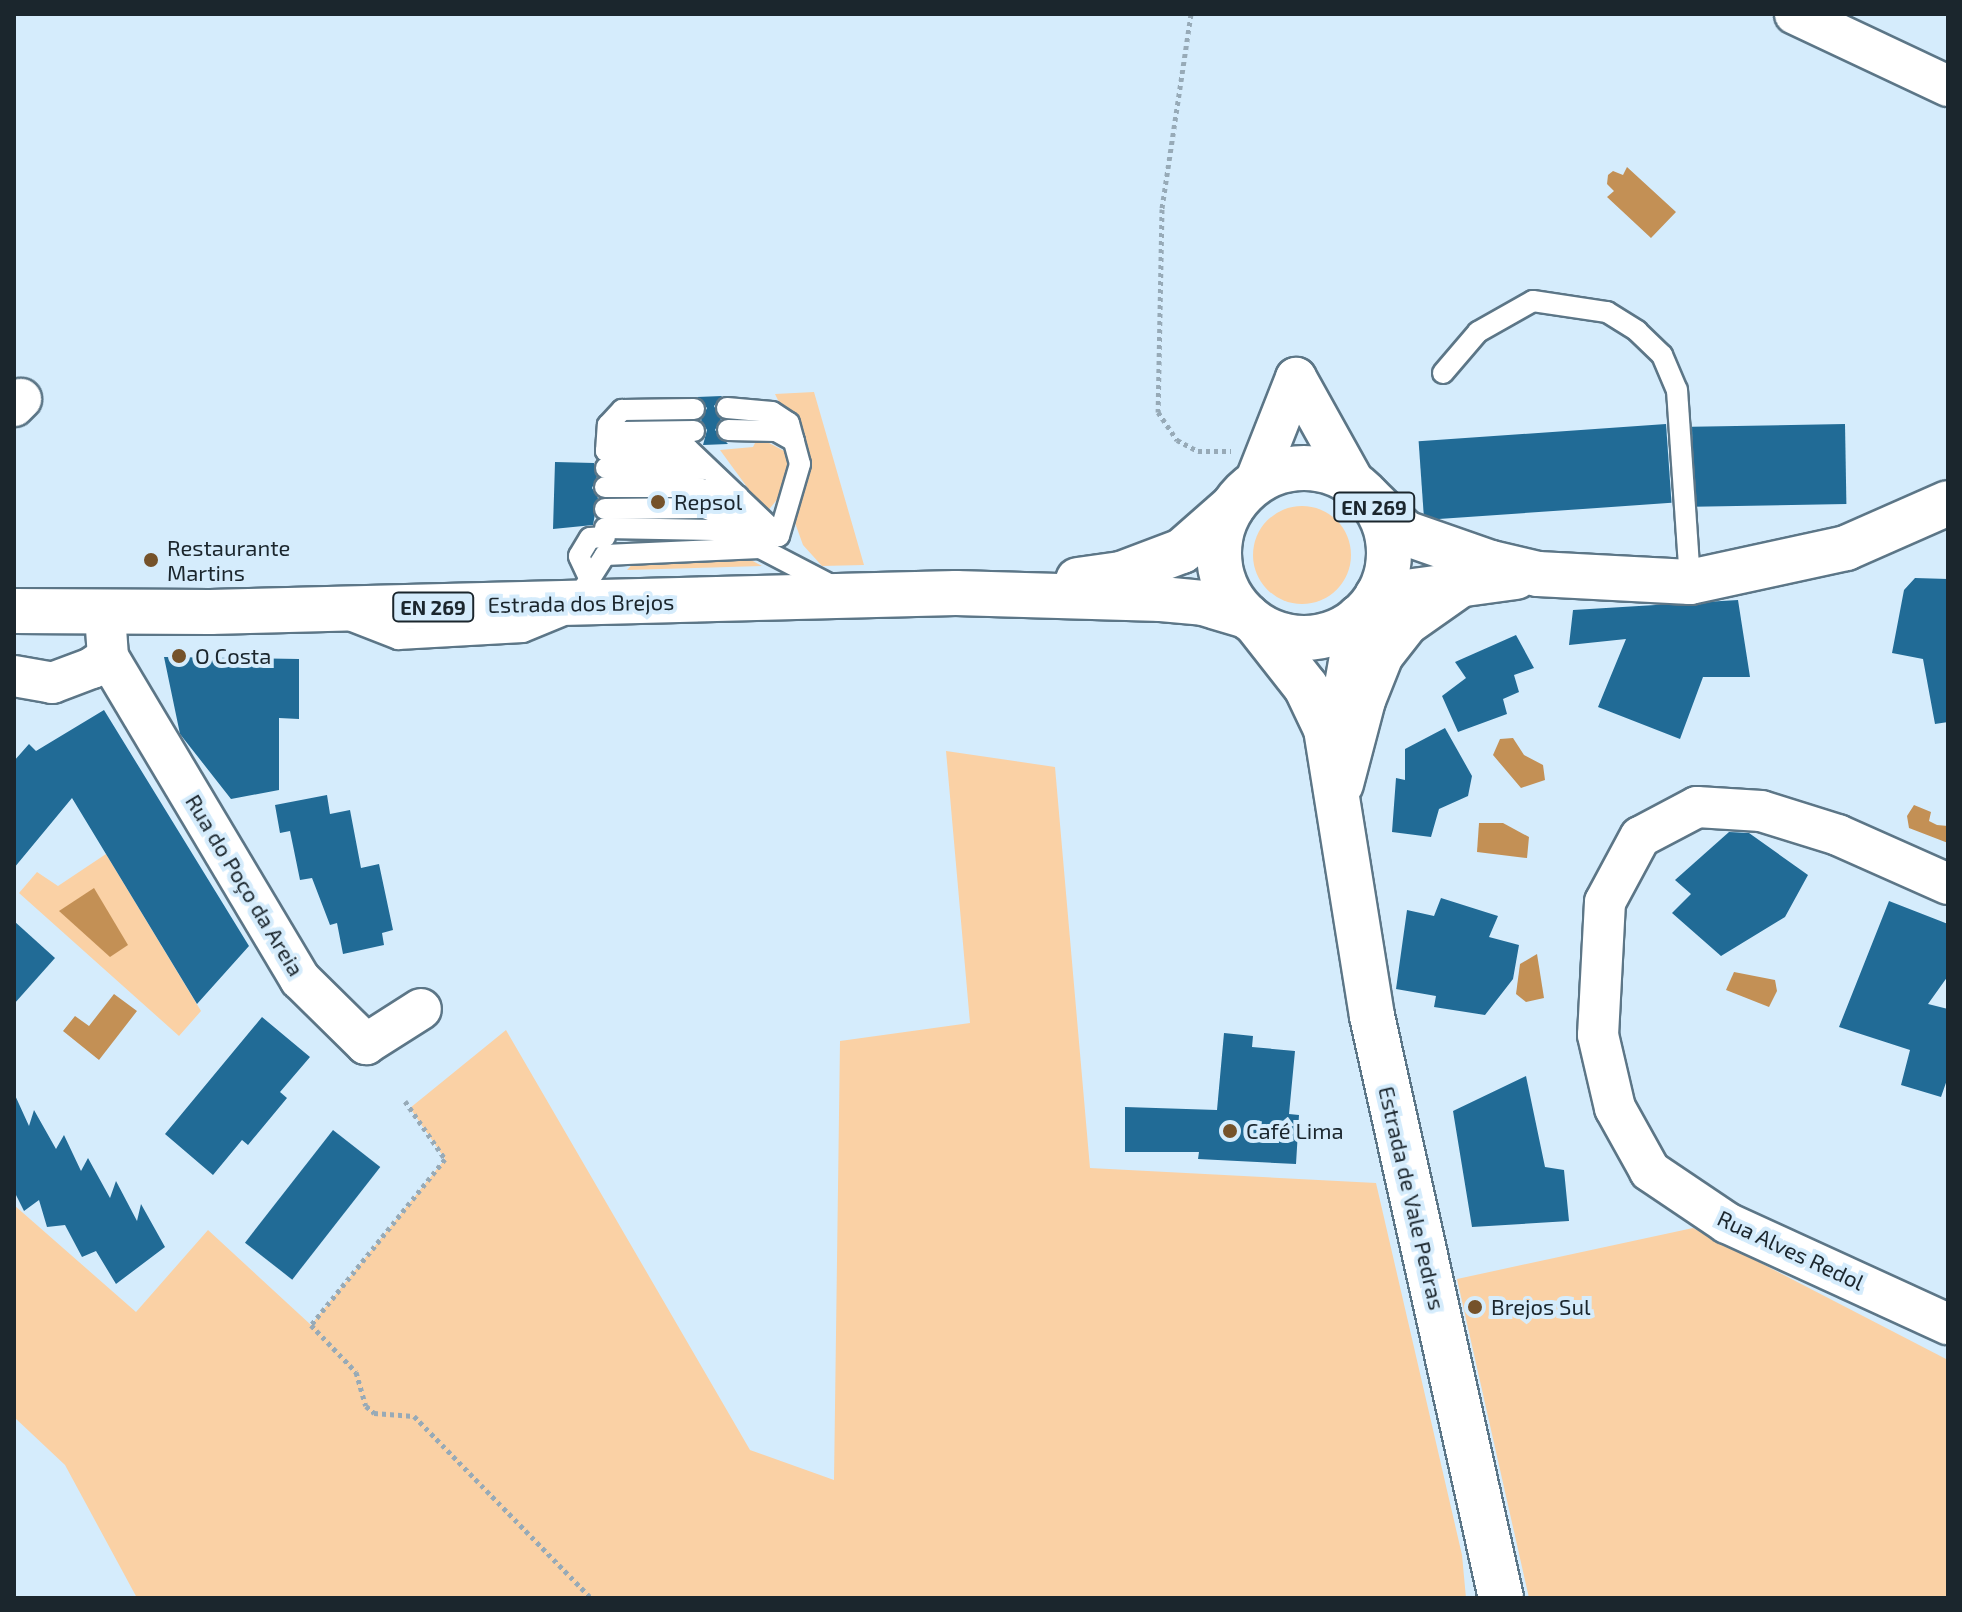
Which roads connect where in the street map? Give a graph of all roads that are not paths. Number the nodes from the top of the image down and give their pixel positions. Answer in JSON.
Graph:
{"nodes":[{"id":1,"x":1795,"y":14,"type":"edge"},
{"id":2,"x":1948,"y":86,"type":"edge"},
{"id":3,"x":1443,"y":373,"type":"dead end"},
{"id":4,"x":727,"y":408,"type":"dead end"},
{"id":5,"x":694,"y":409,"type":"dead end"},
{"id":6,"x":728,"y":430,"type":"dead end"},
{"id":7,"x":694,"y":431,"type":"dead end"},
{"id":8,"x":794,"y":441,"type":"junction"},
{"id":9,"x":606,"y":472,"type":"junction"},
{"id":10,"x":1251,"y":480,"type":"junction"},
{"id":11,"x":1360,"y":489,"type":"junction"},
{"id":12,"x":738,"y":496,"type":"junction"},
{"id":13,"x":1948,"y":503,"type":"edge"},
{"id":14,"x":605,"y":532,"type":"junction"},
{"id":15,"x":779,"y":536,"type":"junction"},
{"id":16,"x":1538,"y":574,"type":"junction"},
{"id":17,"x":1690,"y":582,"type":"junction"},
{"id":18,"x":1460,"y":585,"type":"junction"},
{"id":19,"x":835,"y":586,"type":"junction"},
{"id":20,"x":956,"y":593,"type":"junction"},
{"id":21,"x":587,"y":595,"type":"junction"},
{"id":22,"x":472,"y":606,"type":"junction"},
{"id":23,"x":1368,"y":606,"type":"junction"},
{"id":24,"x":323,"y":609,"type":"junction"},
{"id":25,"x":14,"y":611,"type":"edge"},
{"id":26,"x":264,"y":611,"type":"junction"},
{"id":27,"x":104,"y":614,"type":"junction"},
{"id":28,"x":1252,"y":621,"type":"junction"},
{"id":29,"x":108,"y":657,"type":"junction"},
{"id":30,"x":15,"y":678,"type":"edge"},
{"id":31,"x":1338,"y":794,"type":"junction"},
{"id":32,"x":1948,"y":884,"type":"edge"},
{"id":33,"x":421,"y":1009,"type":"dead end"},
{"id":34,"x":1948,"y":1324,"type":"edge"},
{"id":35,"x":1501,"y":1598,"type":"edge"}],
"edges":[{"from":1,"to":2,"type":"street"},
{"from":3,"to":17,"type":"lane"},
{"from":4,"to":8,"type":"lane"},
{"from":5,"to":9,"type":"lane"},
{"from":6,"to":8,"type":"lane"},
{"from":7,"to":9,"type":"lane"},
{"from":8,"to":15,"type":"lane"},
{"from":9,"to":12,"type":"lane"},
{"from":9,"to":12,"type":"lane"},
{"from":9,"to":14,"type":"lane"},
{"from":10,"to":11,"type":"main road","number":"EN 269"},
{"from":10,"to":11,"type":"street"},
{"from":10,"to":20,"type":"main road","name":"Estrada dos Brejos","number":"EN 269"},
{"from":10,"to":28,"type":"main road"},
{"from":11,"to":16,"type":"main road","number":"EN 269"},
{"from":11,"to":23,"type":"main road","number":"EN 269"},
{"from":12,"to":15,"type":"lane"},
{"from":13,"to":17,"type":"main road","number":"EN 269"},
{"from":14,"to":15,"type":"lane"},
{"from":14,"to":19,"type":"lane"},
{"from":14,"to":21,"type":"lane"},
{"from":15,"to":19,"type":"lane"},
{"from":16,"to":17,"type":"main road","number":"EN 269"},
{"from":16,"to":18,"type":"main road","number":"EN 269"},
{"from":18,"to":23,"type":"main road","number":"EN 269"},
{"from":18,"to":31,"type":"main road"},
{"from":19,"to":20,"type":"main road","name":"Estrada dos Brejos","number":"EN 269"},
{"from":19,"to":21,"type":"main road","name":"Estrada dos Brejos","number":"EN 269"},
{"from":20,"to":28,"type":"main road","name":"Estrada dos Brejos","number":"EN 269"},
{"from":21,"to":22,"type":"main road","name":"Estrada dos Brejos","number":"EN 269"},
{"from":21,"to":24,"type":"lane"},
{"from":22,"to":24,"type":"main road","name":"Estrada dos Brejos","number":"EN 269"},
{"from":22,"to":26,"type":"lane"},
{"from":23,"to":28,"type":"main road","number":"EN 269"},
{"from":23,"to":31,"type":"main road","name":"Estrada de Vale Pedras"},
{"from":24,"to":26,"type":"main road","name":"Estrada dos Brejos","number":"EN 269"},
{"from":25,"to":27,"type":"main road","name":"Estrada dos Brejos","number":"EN 269"},
{"from":26,"to":27,"type":"main road","name":"Estrada dos Brejos","number":"EN 269"},
{"from":27,"to":29,"type":"street"},
{"from":28,"to":31,"type":"main road","name":"Estrada de Vale Pedras"},
{"from":29,"to":30,"type":"street"},
{"from":29,"to":33,"type":"street","name":"Rua do Poço da Areia"},
{"from":31,"to":35,"type":"main road","name":"Estrada de Vale Pedras"},
{"from":32,"to":34,"type":"street","name":"Rua Alves Redol"}]}
